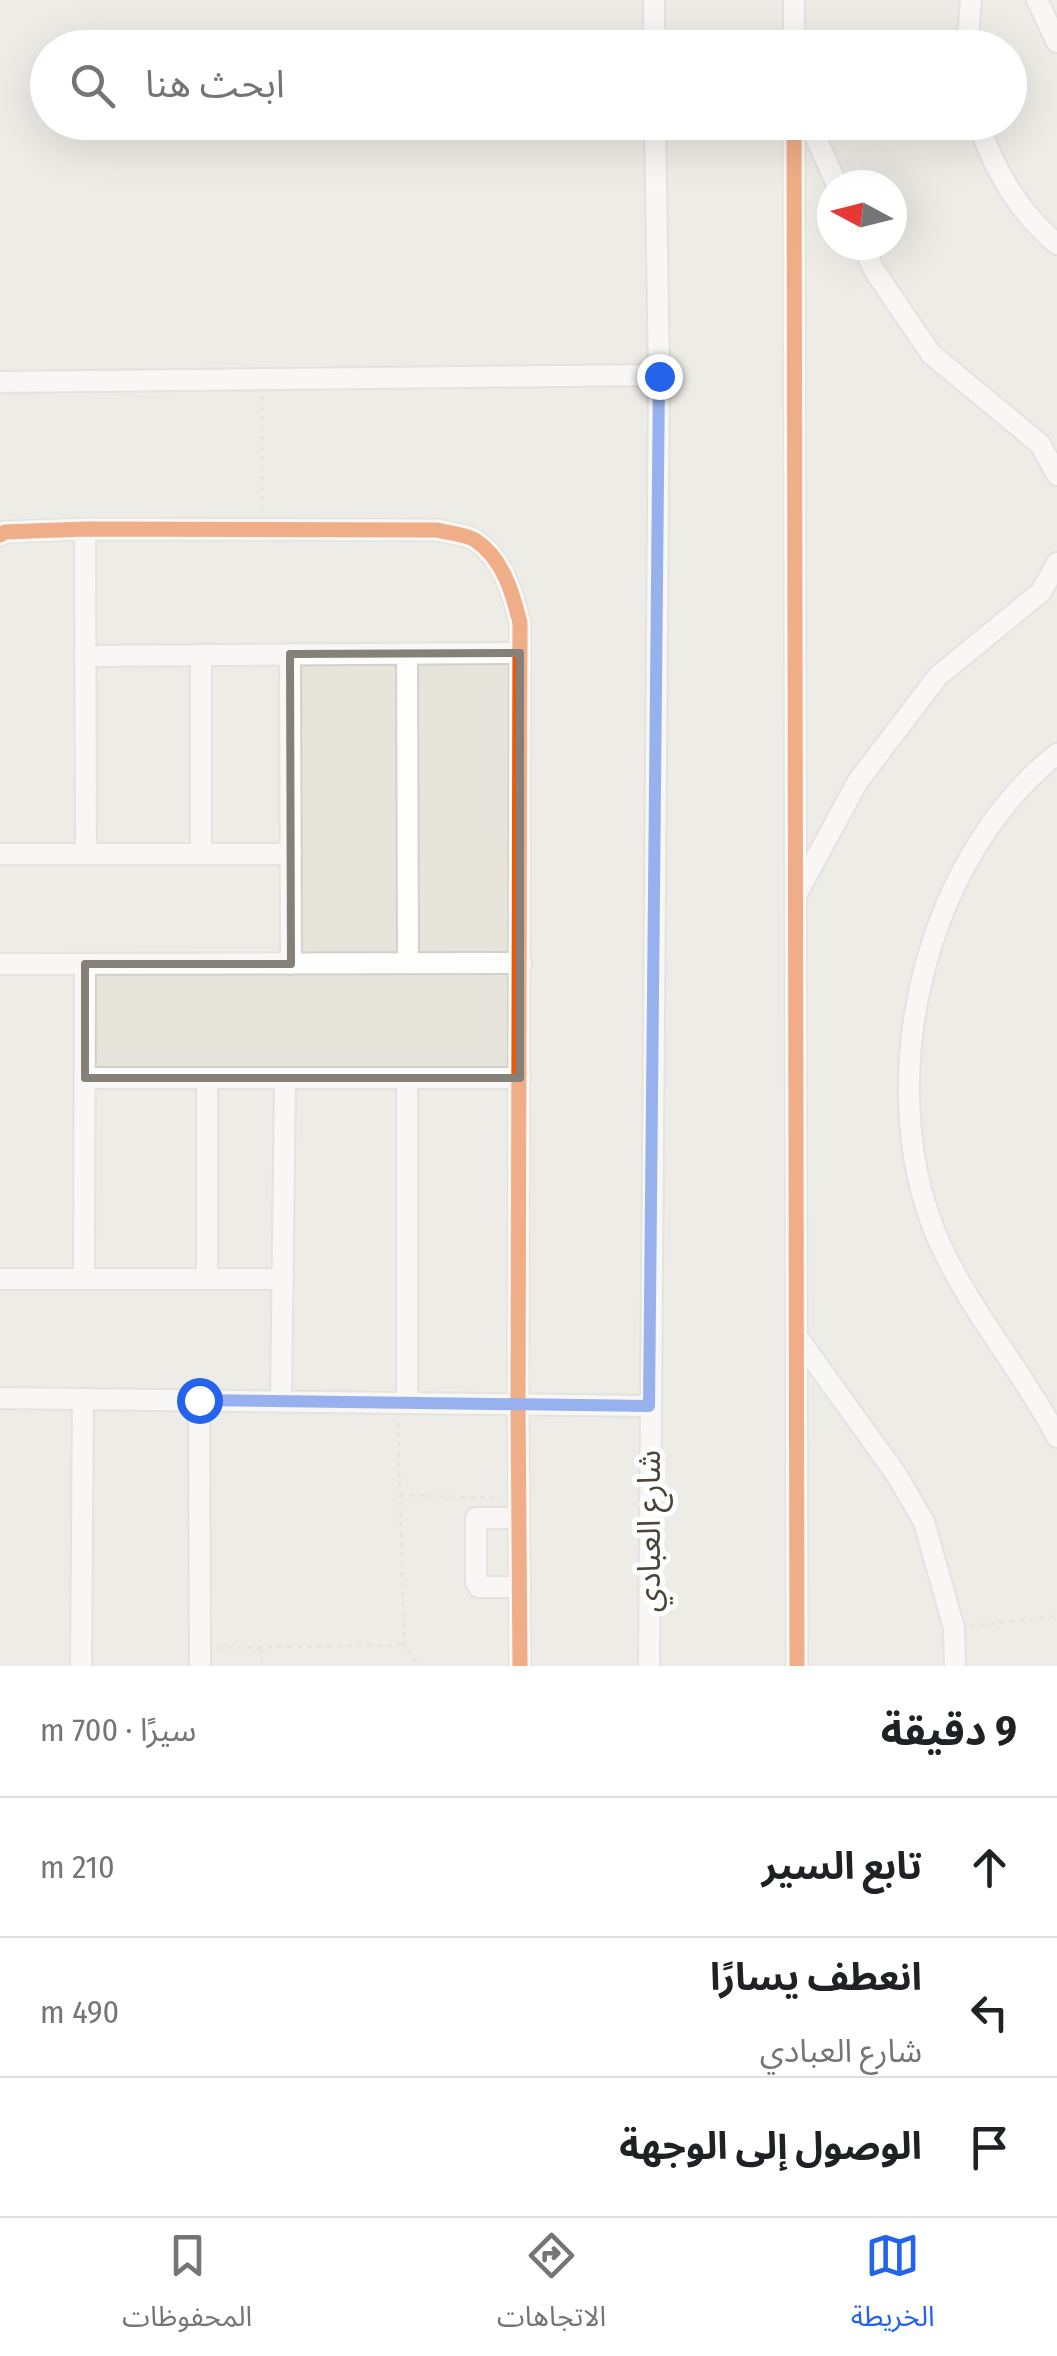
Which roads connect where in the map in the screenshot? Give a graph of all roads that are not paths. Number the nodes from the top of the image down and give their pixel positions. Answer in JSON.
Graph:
{"nodes":[{"id":1,"x":654,"y":0,"type":"edge"},
{"id":2,"x":797,"y":0,"type":"edge"},
{"id":3,"x":971,"y":0,"type":"edge"},
{"id":4,"x":1036,"y":0,"type":"edge"},
{"id":5,"x":654,"y":30,"type":"edge"},
{"id":6,"x":794,"y":30,"type":"edge"},
{"id":7,"x":968,"y":30,"type":"edge"},
{"id":8,"x":1057,"y":42,"type":"edge"},
{"id":9,"x":655,"y":140,"type":"edge"},
{"id":10,"x":794,"y":140,"type":"edge"},
{"id":11,"x":817,"y":140,"type":"edge"},
{"id":12,"x":985,"y":140,"type":"edge"},
{"id":13,"x":830,"y":170,"type":"edge"},
{"id":14,"x":1057,"y":244,"type":"edge"},
{"id":15,"x":870,"y":260,"type":"edge"},
{"id":16,"x":659,"y":376,"type":"junction"},
{"id":17,"x":0,"y":382,"type":"edge"},
{"id":18,"x":1057,"y":474,"type":"edge"},
{"id":19,"x":85,"y":529,"type":"junction"},
{"id":20,"x":0,"y":535,"type":"edge"},
{"id":21,"x":1057,"y":562,"type":"edge"},
{"id":22,"x":520,"y":653,"type":"junction"},
{"id":23,"x":290,"y":654,"type":"junction"},
{"id":24,"x":407,"y":654,"type":"junction"},
{"id":25,"x":202,"y":655,"type":"junction"},
{"id":26,"x":85,"y":656,"type":"junction"},
{"id":27,"x":1057,"y":754,"type":"edge"},
{"id":28,"x":0,"y":854,"type":"edge"},
{"id":29,"x":86,"y":854,"type":"junction"},
{"id":30,"x":200,"y":854,"type":"junction"},
{"id":31,"x":291,"y":854,"type":"junction"},
{"id":32,"x":795,"y":898,"type":"junction"},
{"id":33,"x":521,"y":963,"type":"junction"},
{"id":34,"x":0,"y":964,"type":"edge"},
{"id":35,"x":85,"y":964,"type":"junction"},
{"id":36,"x":291,"y":964,"type":"junction"},
{"id":37,"x":408,"y":964,"type":"junction"},
{"id":38,"x":85,"y":1078,"type":"junction"},
{"id":39,"x":207,"y":1078,"type":"junction"},
{"id":40,"x":285,"y":1078,"type":"junction"},
{"id":41,"x":407,"y":1078,"type":"junction"},
{"id":42,"x":520,"y":1078,"type":"junction"},
{"id":43,"x":0,"y":1278,"type":"edge"},
{"id":44,"x":84,"y":1279,"type":"junction"},
{"id":45,"x":206,"y":1279,"type":"junction"},
{"id":46,"x":282,"y":1279,"type":"junction"},
{"id":47,"x":798,"y":1338,"type":"junction"},
{"id":48,"x":0,"y":1398,"type":"edge"},
{"id":49,"x":83,"y":1399,"type":"junction"},
{"id":50,"x":199,"y":1400,"type":"junction"},
{"id":51,"x":281,"y":1401,"type":"junction"},
{"id":52,"x":402,"y":1402,"type":"junction"},
{"id":53,"x":518,"y":1404,"type":"junction"},
{"id":54,"x":649,"y":1406,"type":"junction"},
{"id":55,"x":1049,"y":1412,"type":"edge"},
{"id":56,"x":1057,"y":1437,"type":"edge"},
{"id":57,"x":519,"y":1509,"type":"junction"},
{"id":58,"x":520,"y":1587,"type":"junction"},
{"id":59,"x":200,"y":1657,"type":"edge"},
{"id":60,"x":81,"y":1666,"type":"edge"},
{"id":61,"x":520,"y":1666,"type":"edge"},
{"id":62,"x":649,"y":1666,"type":"edge"},
{"id":63,"x":797,"y":1666,"type":"edge"},
{"id":64,"x":955,"y":1666,"type":"edge"}],
"edges":[{"from":1,"to":5,"type":"street"},
{"from":2,"to":6,"type":"street"},
{"from":3,"to":7,"type":"street"},
{"from":4,"to":8,"type":"street"},
{"from":9,"to":16,"type":"street","name":"شارع العبادي"},
{"from":10,"to":32,"type":"street"},
{"from":11,"to":13,"type":"street"},
{"from":12,"to":14,"type":"street"},
{"from":15,"to":18,"type":"street"},
{"from":16,"to":17,"type":"street"},
{"from":16,"to":54,"type":"street","name":"شارع العبادي"},
{"from":19,"to":20,"type":"street"},
{"from":19,"to":22,"type":"street"},
{"from":19,"to":26,"type":"street"},
{"from":21,"to":32,"type":"street"},
{"from":22,"to":24,"type":"street"},
{"from":22,"to":33,"type":"street"},
{"from":23,"to":24,"type":"street"},
{"from":23,"to":25,"type":"street"},
{"from":23,"to":31,"type":"street"},
{"from":24,"to":37,"type":"street"},
{"from":25,"to":26,"type":"street"},
{"from":25,"to":30,"type":"street"},
{"from":26,"to":29,"type":"street"},
{"from":27,"to":55,"type":"street"},
{"from":28,"to":29,"type":"street"},
{"from":29,"to":30,"type":"street"},
{"from":30,"to":31,"type":"street"},
{"from":31,"to":36,"type":"street"},
{"from":32,"to":47,"type":"street"},
{"from":33,"to":37,"type":"street"},
{"from":33,"to":42,"type":"street"},
{"from":34,"to":35,"type":"street"},
{"from":35,"to":36,"type":"street"},
{"from":35,"to":38,"type":"street"},
{"from":36,"to":37,"type":"street"},
{"from":38,"to":39,"type":"street"},
{"from":38,"to":44,"type":"street"},
{"from":39,"to":40,"type":"street"},
{"from":39,"to":45,"type":"street"},
{"from":40,"to":41,"type":"street"},
{"from":40,"to":46,"type":"street"},
{"from":41,"to":42,"type":"street"},
{"from":41,"to":52,"type":"street"},
{"from":42,"to":53,"type":"street"},
{"from":43,"to":44,"type":"street"},
{"from":44,"to":45,"type":"street"},
{"from":45,"to":46,"type":"street"},
{"from":46,"to":51,"type":"street"},
{"from":47,"to":63,"type":"street"},
{"from":47,"to":64,"type":"street"},
{"from":48,"to":49,"type":"street"},
{"from":49,"to":50,"type":"street"},
{"from":49,"to":60,"type":"street"},
{"from":50,"to":51,"type":"street"},
{"from":50,"to":59,"type":"street"},
{"from":51,"to":52,"type":"street"},
{"from":52,"to":53,"type":"street"},
{"from":53,"to":54,"type":"street"},
{"from":53,"to":57,"type":"street"},
{"from":54,"to":62,"type":"street","name":"شارع العبادي"},
{"from":55,"to":56,"type":"street"},
{"from":57,"to":58,"type":"street"},
{"from":57,"to":58,"type":"street"},
{"from":58,"to":61,"type":"street"}]}
